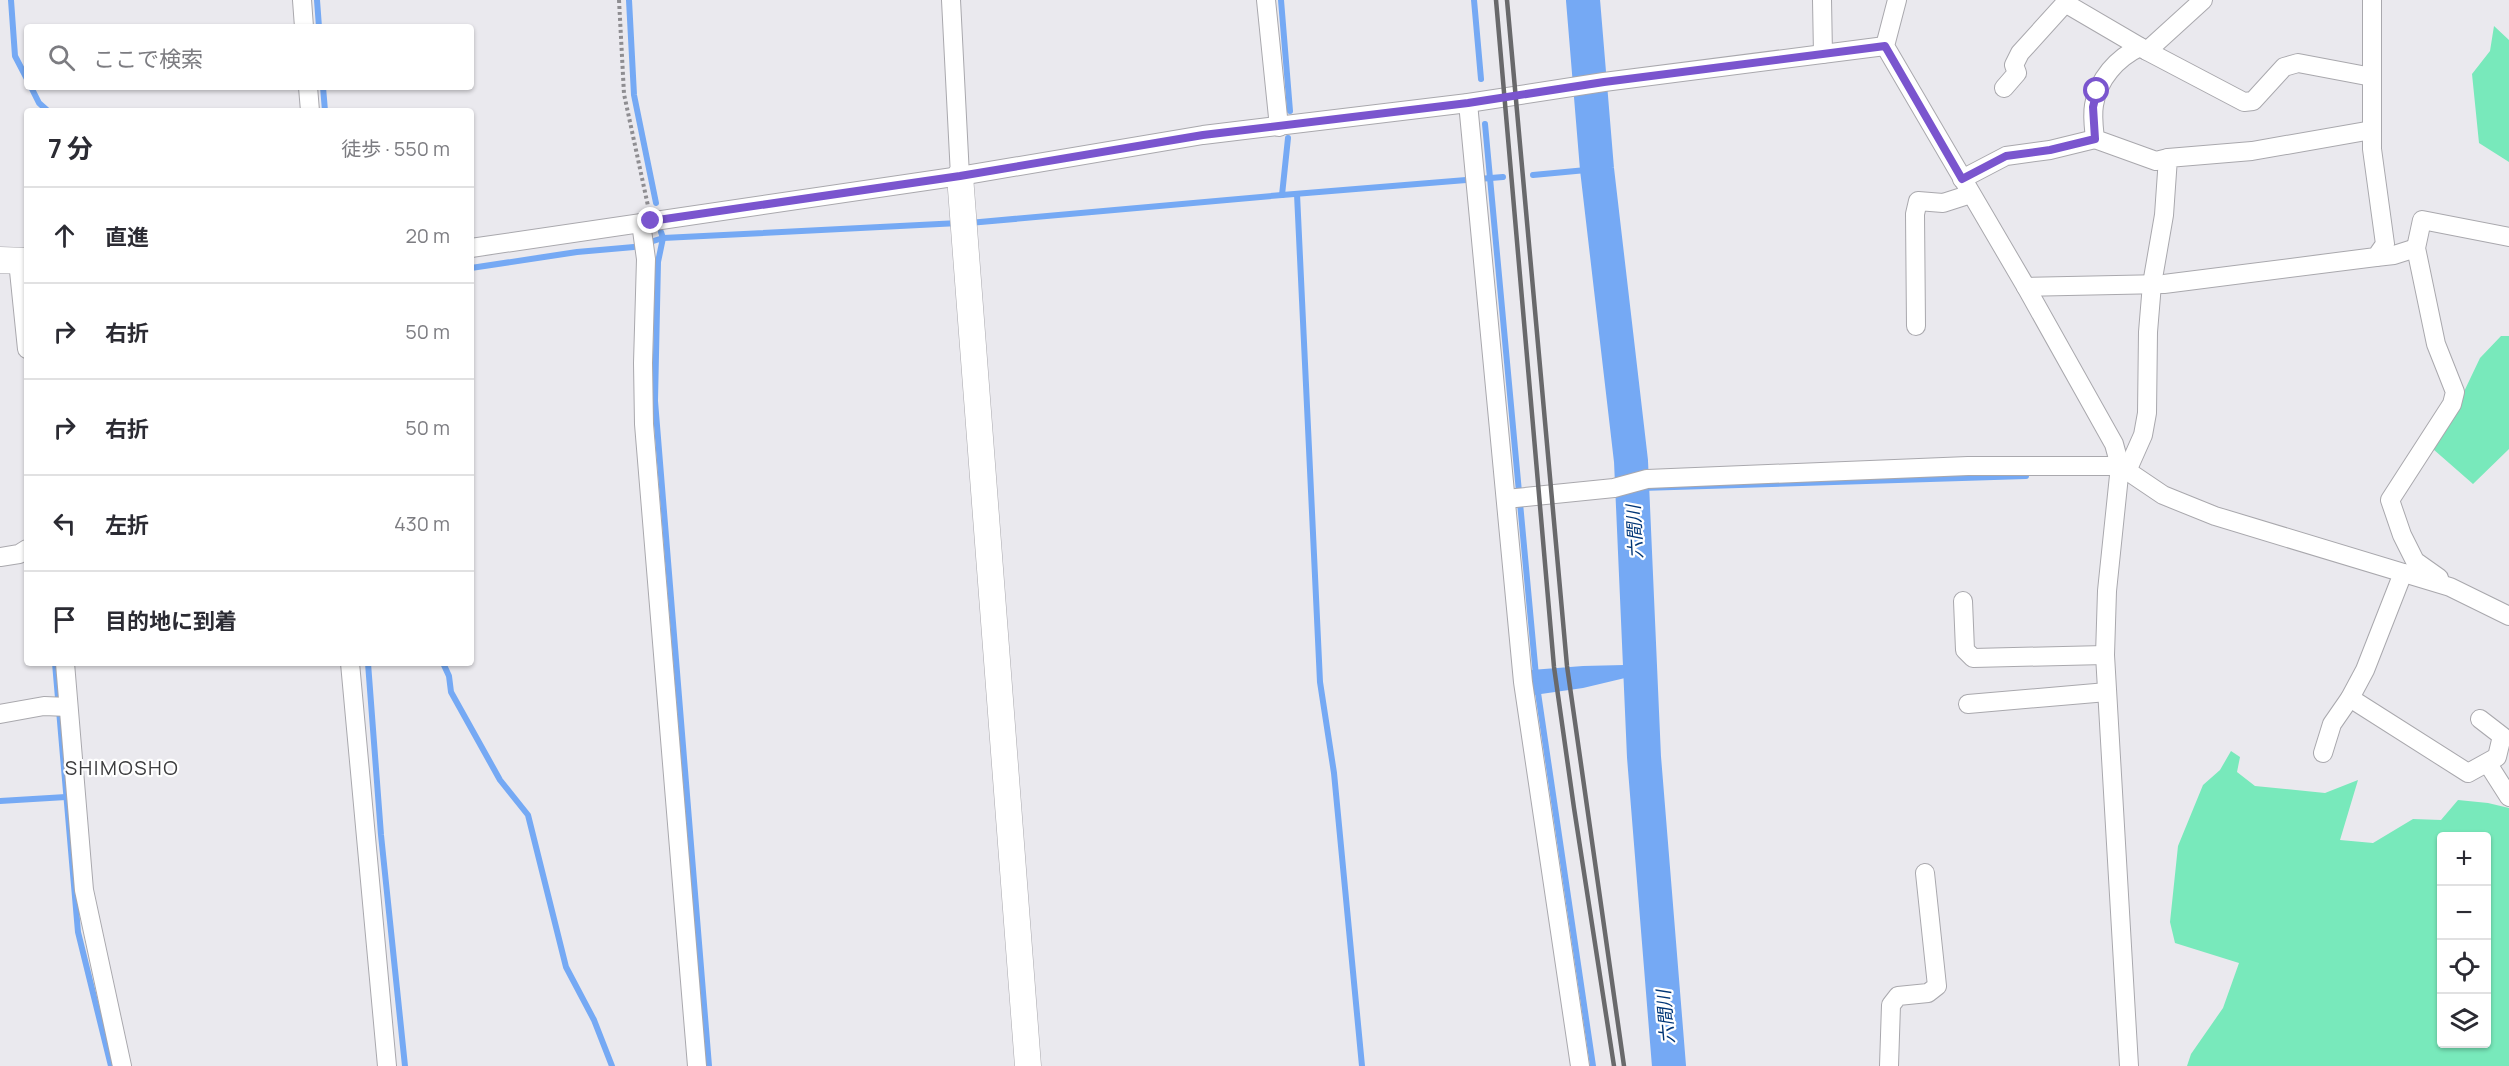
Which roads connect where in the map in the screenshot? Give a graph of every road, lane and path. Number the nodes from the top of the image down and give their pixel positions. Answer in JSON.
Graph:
{"nodes":[{"id":1,"x":302,"y":0,"type":"edge"},
{"id":2,"x":619,"y":0,"type":"edge"},
{"id":3,"x":951,"y":0,"type":"edge"},
{"id":4,"x":1266,"y":0,"type":"edge"},
{"id":5,"x":1822,"y":0,"type":"edge"},
{"id":6,"x":1897,"y":0,"type":"edge"},
{"id":7,"x":2203,"y":0,"type":"edge"},
{"id":8,"x":2372,"y":0,"type":"edge"},
{"id":9,"x":2067,"y":2,"type":"edge"},
{"id":10,"x":304,"y":24,"type":"edge"},
{"id":11,"x":1885,"y":46,"type":"junction"},
{"id":12,"x":2143,"y":49,"type":"junction"},
{"id":13,"x":1823,"y":54,"type":"junction"},
{"id":14,"x":2372,"y":77,"type":"junction"},
{"id":15,"x":2004,"y":88,"type":"dead end"},
{"id":16,"x":308,"y":90,"type":"edge"},
{"id":17,"x":1468,"y":103,"type":"junction"},
{"id":18,"x":310,"y":108,"type":"edge"},
{"id":19,"x":1279,"y":127,"type":"junction"},
{"id":20,"x":2372,"y":130,"type":"junction"},
{"id":21,"x":2095,"y":139,"type":"junction"},
{"id":22,"x":2168,"y":158,"type":"junction"},
{"id":23,"x":960,"y":176,"type":"junction"},
{"id":24,"x":1967,"y":186,"type":"junction"},
{"id":25,"x":645,"y":227,"type":"junction"},
{"id":26,"x":2509,"y":237,"type":"edge"},
{"id":27,"x":474,"y":248,"type":"edge"},
{"id":28,"x":2416,"y":248,"type":"junction"},
{"id":29,"x":2376,"y":257,"type":"junction"},
{"id":30,"x":15,"y":261,"type":"edge"},
{"id":31,"x":2152,"y":284,"type":"junction"},
{"id":32,"x":2026,"y":288,"type":"junction"},
{"id":33,"x":24,"y":320,"type":"edge"},
{"id":34,"x":1916,"y":326,"type":"dead end"},
{"id":35,"x":2123,"y":469,"type":"junction"},
{"id":36,"x":1515,"y":498,"type":"junction"},
{"id":37,"x":24,"y":551,"type":"edge"},
{"id":38,"x":0,"y":557,"type":"edge"},
{"id":39,"x":2403,"y":573,"type":"junction"},
{"id":40,"x":2450,"y":587,"type":"junction"},
{"id":41,"x":1964,"y":601,"type":"dead end"},
{"id":42,"x":2509,"y":616,"type":"edge"},
{"id":43,"x":2105,"y":655,"type":"junction"},
{"id":44,"x":65,"y":666,"type":"edge"},
{"id":45,"x":350,"y":666,"type":"edge"},
{"id":46,"x":2107,"y":692,"type":"junction"},
{"id":47,"x":2350,"y":698,"type":"junction"},
{"id":48,"x":1968,"y":704,"type":"dead end"},
{"id":49,"x":61,"y":706,"type":"junction"},
{"id":50,"x":0,"y":714,"type":"edge"},
{"id":51,"x":2480,"y":719,"type":"dead end"},
{"id":52,"x":2323,"y":753,"type":"dead end"},
{"id":53,"x":2488,"y":764,"type":"junction"},
{"id":54,"x":2509,"y":796,"type":"edge"},
{"id":55,"x":1925,"y":873,"type":"dead end"},
{"id":56,"x":122,"y":1066,"type":"edge"},
{"id":57,"x":387,"y":1066,"type":"edge"},
{"id":58,"x":697,"y":1066,"type":"edge"},
{"id":59,"x":1028,"y":1066,"type":"edge"},
{"id":60,"x":1580,"y":1066,"type":"edge"},
{"id":61,"x":1888,"y":1066,"type":"edge"},
{"id":62,"x":2129,"y":1066,"type":"edge"}],
"edges":[{"from":1,"to":10,"type":"street"},
{"from":2,"to":25,"type":"path"},
{"from":3,"to":23,"type":"street"},
{"from":4,"to":19,"type":"street"},
{"from":5,"to":13,"type":"street"},
{"from":6,"to":11,"type":"street"},
{"from":7,"to":12,"type":"street"},
{"from":8,"to":14,"type":"street"},
{"from":9,"to":12,"type":"street"},
{"from":9,"to":15,"type":"street"},
{"from":11,"to":13,"type":"street"},
{"from":11,"to":24,"type":"street"},
{"from":12,"to":14,"type":"street"},
{"from":12,"to":21,"type":"street"},
{"from":13,"to":17,"type":"street"},
{"from":14,"to":20,"type":"street"},
{"from":16,"to":18,"type":"street"},
{"from":17,"to":19,"type":"street"},
{"from":17,"to":36,"type":"street"},
{"from":19,"to":23,"type":"street"},
{"from":20,"to":22,"type":"street"},
{"from":20,"to":29,"type":"street"},
{"from":21,"to":22,"type":"street"},
{"from":21,"to":24,"type":"street"},
{"from":22,"to":31,"type":"street"},
{"from":23,"to":25,"type":"street"},
{"from":23,"to":59,"type":"street"},
{"from":24,"to":32,"type":"street"},
{"from":24,"to":34,"type":"street"},
{"from":25,"to":27,"type":"street"},
{"from":25,"to":58,"type":"street"},
{"from":26,"to":28,"type":"street"},
{"from":28,"to":29,"type":"street"},
{"from":28,"to":40,"type":"street"},
{"from":29,"to":31,"type":"street"},
{"from":30,"to":33,"type":"street"},
{"from":31,"to":32,"type":"street"},
{"from":31,"to":35,"type":"street"},
{"from":32,"to":35,"type":"street"},
{"from":35,"to":36,"type":"street"},
{"from":35,"to":39,"type":"street"},
{"from":35,"to":43,"type":"street"},
{"from":36,"to":60,"type":"street"},
{"from":37,"to":38,"type":"street"},
{"from":39,"to":40,"type":"street"},
{"from":39,"to":47,"type":"street"},
{"from":40,"to":42,"type":"street"},
{"from":41,"to":43,"type":"street"},
{"from":43,"to":46,"type":"street"},
{"from":44,"to":49,"type":"street"},
{"from":45,"to":57,"type":"street"},
{"from":46,"to":48,"type":"street"},
{"from":46,"to":62,"type":"street"},
{"from":47,"to":52,"type":"street"},
{"from":47,"to":53,"type":"street"},
{"from":49,"to":50,"type":"street"},
{"from":49,"to":56,"type":"street"},
{"from":51,"to":53,"type":"street"},
{"from":53,"to":54,"type":"street"},
{"from":55,"to":61,"type":"street"}]}
